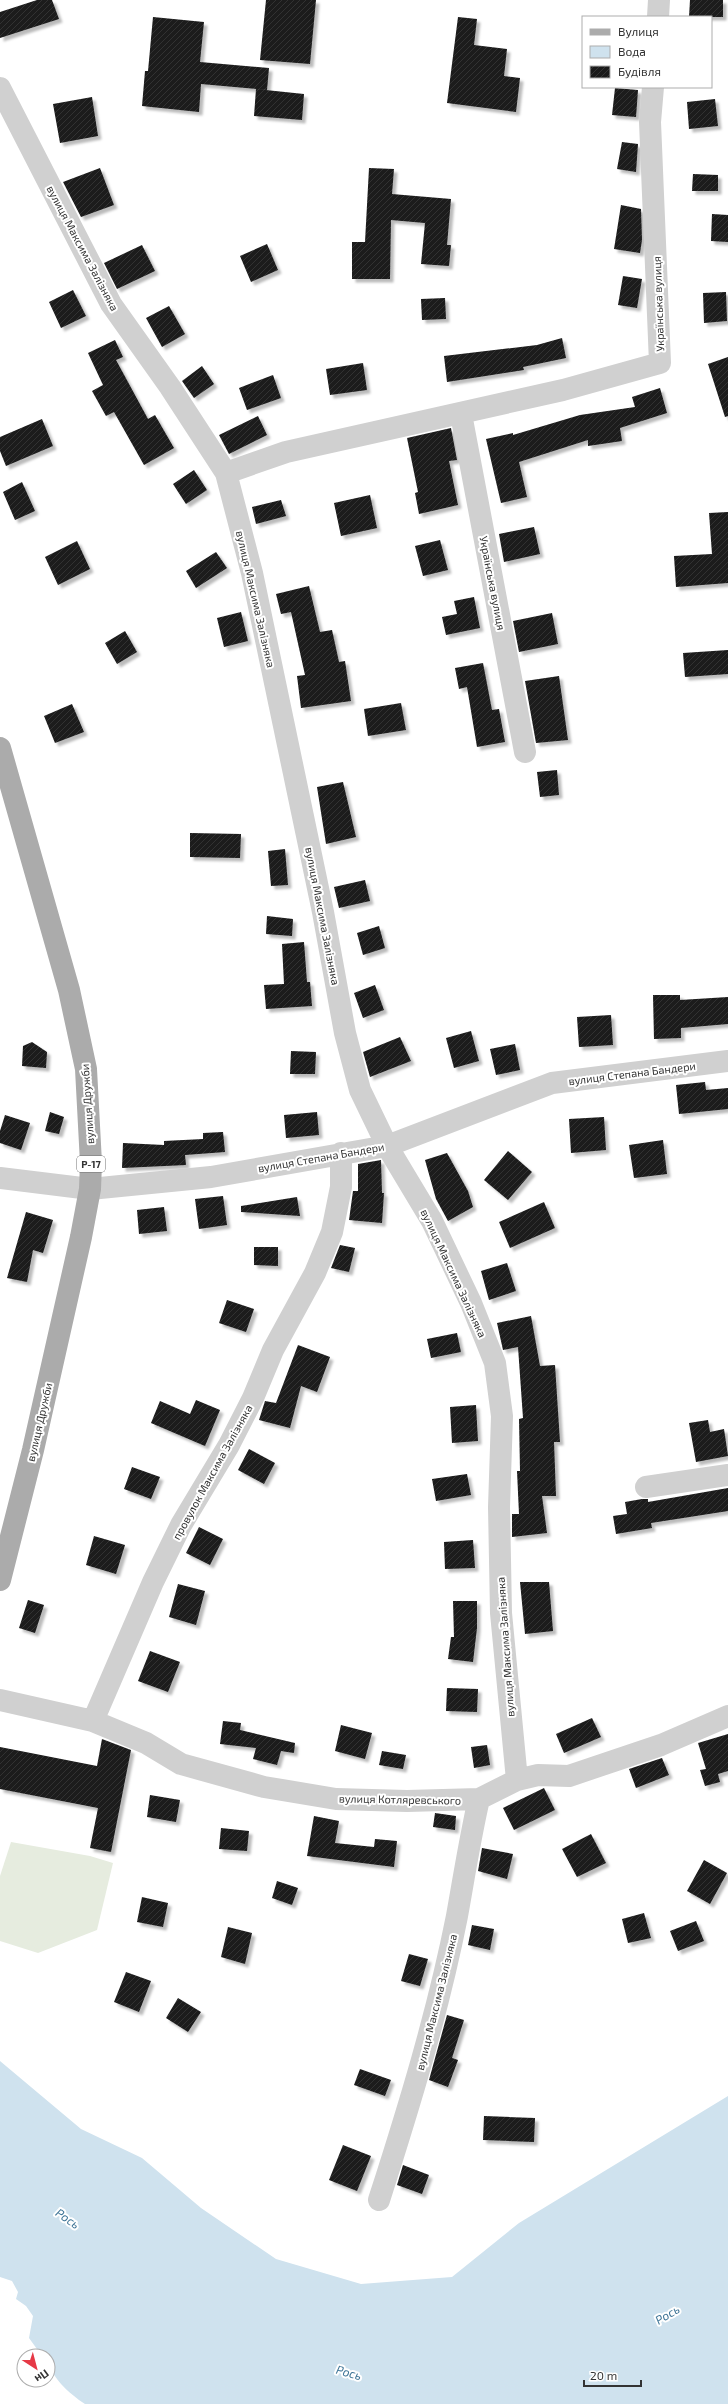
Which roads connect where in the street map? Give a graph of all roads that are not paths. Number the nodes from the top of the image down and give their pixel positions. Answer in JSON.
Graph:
{"nodes":[{"id":1,"x":660,"y":0,"type":"edge"},
{"id":2,"x":658,"y":16,"type":"edge"},
{"id":3,"x":0,"y":88,"type":"edge"},
{"id":4,"x":653,"y":88,"type":"edge"},
{"id":5,"x":461,"y":414,"type":"junction"},
{"id":6,"x":226,"y":473,"type":"junction"},
{"id":7,"x":0,"y":748,"type":"edge"},
{"id":8,"x":525,"y":752,"type":"dead end"},
{"id":9,"x":728,"y":1061,"type":"edge"},
{"id":10,"x":387,"y":1146,"type":"junction"},
{"id":11,"x":341,"y":1153,"type":"junction"},
{"id":12,"x":0,"y":1178,"type":"edge"},
{"id":13,"x":90,"y":1189,"type":"junction"},
{"id":14,"x":728,"y":1475,"type":"edge"},
{"id":15,"x":646,"y":1487,"type":"dead end"},
{"id":16,"x":0,"y":1580,"type":"edge"},
{"id":17,"x":0,"y":1700,"type":"edge"},
{"id":18,"x":728,"y":1716,"type":"edge"},
{"id":19,"x":93,"y":1721,"type":"junction"},
{"id":20,"x":517,"y":1780,"type":"junction"},
{"id":21,"x":479,"y":1800,"type":"junction"},
{"id":22,"x":379,"y":2200,"type":"dead end"}],
"edges":[{"from":1,"to":2,"type":"street"},
{"from":3,"to":6,"type":"street","name":"вулиця Максима Залізняка"},
{"from":4,"to":5,"type":"street","name":"Українська вулиця"},
{"from":5,"to":6,"type":"street","name":"Українська вулиця"},
{"from":5,"to":8,"type":"street","name":"Українська вулиця"},
{"from":6,"to":10,"type":"street","name":"вулиця Максима Залізняка"},
{"from":7,"to":13,"type":"main road","name":"вулиця Дружби","number":"Р-17"},
{"from":9,"to":10,"type":"street","name":"вулиця Степана Бандери"},
{"from":10,"to":11,"type":"street","name":"вулиця Степана Бандери"},
{"from":10,"to":20,"type":"street","name":"вулиця Максима Залізняка"},
{"from":11,"to":13,"type":"street","name":"вулиця Степана Бандери"},
{"from":11,"to":19,"type":"street","name":"провулок Максима Залізняка"},
{"from":12,"to":13,"type":"street","name":"вулиця Степана Бандери"},
{"from":13,"to":16,"type":"main road","name":"вулиця Дружби","number":"Р-17"},
{"from":14,"to":15,"type":"street"},
{"from":17,"to":19,"type":"street","name":"вулиця Котляревського"},
{"from":18,"to":20,"type":"street","name":"вулиця Котляревського"},
{"from":19,"to":21,"type":"street","name":"вулиця Котляревського"},
{"from":20,"to":21,"type":"street","name":"вулиця Котляревського"},
{"from":21,"to":22,"type":"street","name":"вулиця Максима Залізняка"}]}
